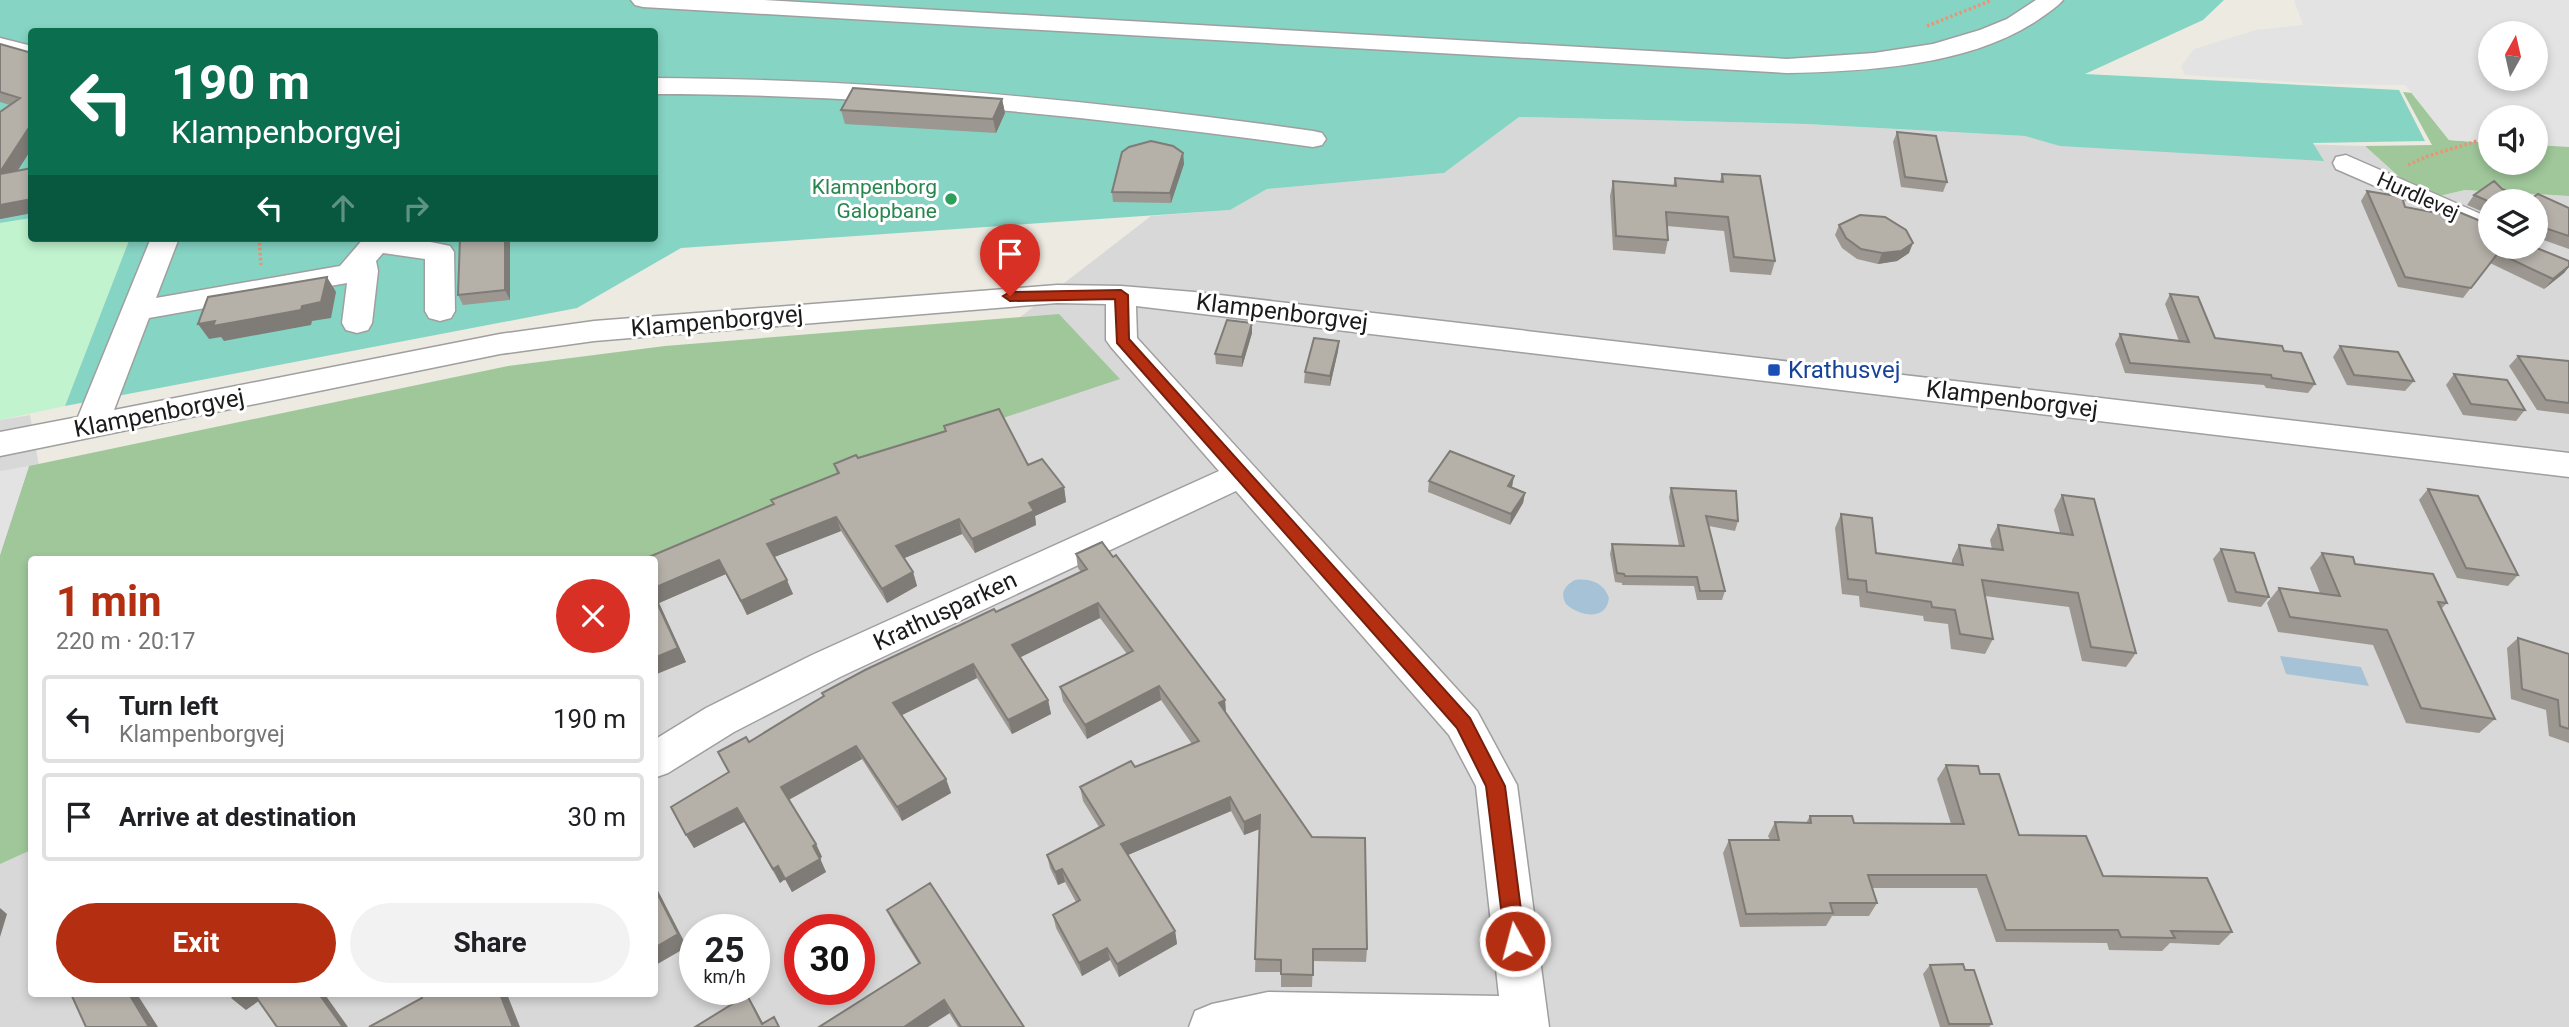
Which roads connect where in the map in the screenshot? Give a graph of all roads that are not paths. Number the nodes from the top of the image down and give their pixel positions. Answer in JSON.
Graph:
{"nodes":[{"id":1,"x":643,"y":0,"type":"edge"},
{"id":2,"x":2051,"y":0,"type":"edge"},
{"id":3,"x":0,"y":45,"type":"edge"},
{"id":4,"x":28,"y":52,"type":"edge"},
{"id":5,"x":658,"y":86,"type":"edge"},
{"id":6,"x":1313,"y":139,"type":"dead end"},
{"id":7,"x":2346,"y":163,"type":"dead end"},
{"id":8,"x":2478,"y":223,"type":"edge"},
{"id":9,"x":163,"y":242,"type":"edge"},
{"id":10,"x":372,"y":247,"type":"edge"},
{"id":11,"x":1121,"y":295,"type":"junction"},
{"id":12,"x":136,"y":312,"type":"junction"},
{"id":13,"x":440,"y":312,"type":"dead end"},
{"id":14,"x":357,"y":323,"type":"dead end"},
{"id":15,"x":91,"y":426,"type":"junction"},
{"id":16,"x":4,"y":453,"type":"edge"},
{"id":17,"x":2569,"y":465,"type":"edge"},
{"id":18,"x":1242,"y":474,"type":"junction"},
{"id":19,"x":658,"y":759,"type":"edge"},
{"id":20,"x":1525,"y":1023,"type":"edge"},
{"id":21,"x":1212,"y":1027,"type":"edge"}],
"edges":[{"from":1,"to":2,"type":"street"},
{"from":3,"to":4,"type":"street"},
{"from":5,"to":6,"type":"street"},
{"from":7,"to":8,"type":"street","name":"Hurdlevej"},
{"from":9,"to":12,"type":"street"},
{"from":10,"to":12,"type":"street"},
{"from":10,"to":13,"type":"street"},
{"from":10,"to":14,"type":"street"},
{"from":11,"to":15,"type":"street","name":"Klampenborgvej"},
{"from":11,"to":17,"type":"street","name":"Klampenborgvej"},
{"from":11,"to":18,"type":"street"},
{"from":12,"to":15,"type":"street"},
{"from":15,"to":16,"type":"street","name":"Klampenborgvej"},
{"from":18,"to":19,"type":"street","name":"Krathusparken"},
{"from":18,"to":20,"type":"street"},
{"from":20,"to":21,"type":"street"}]}
